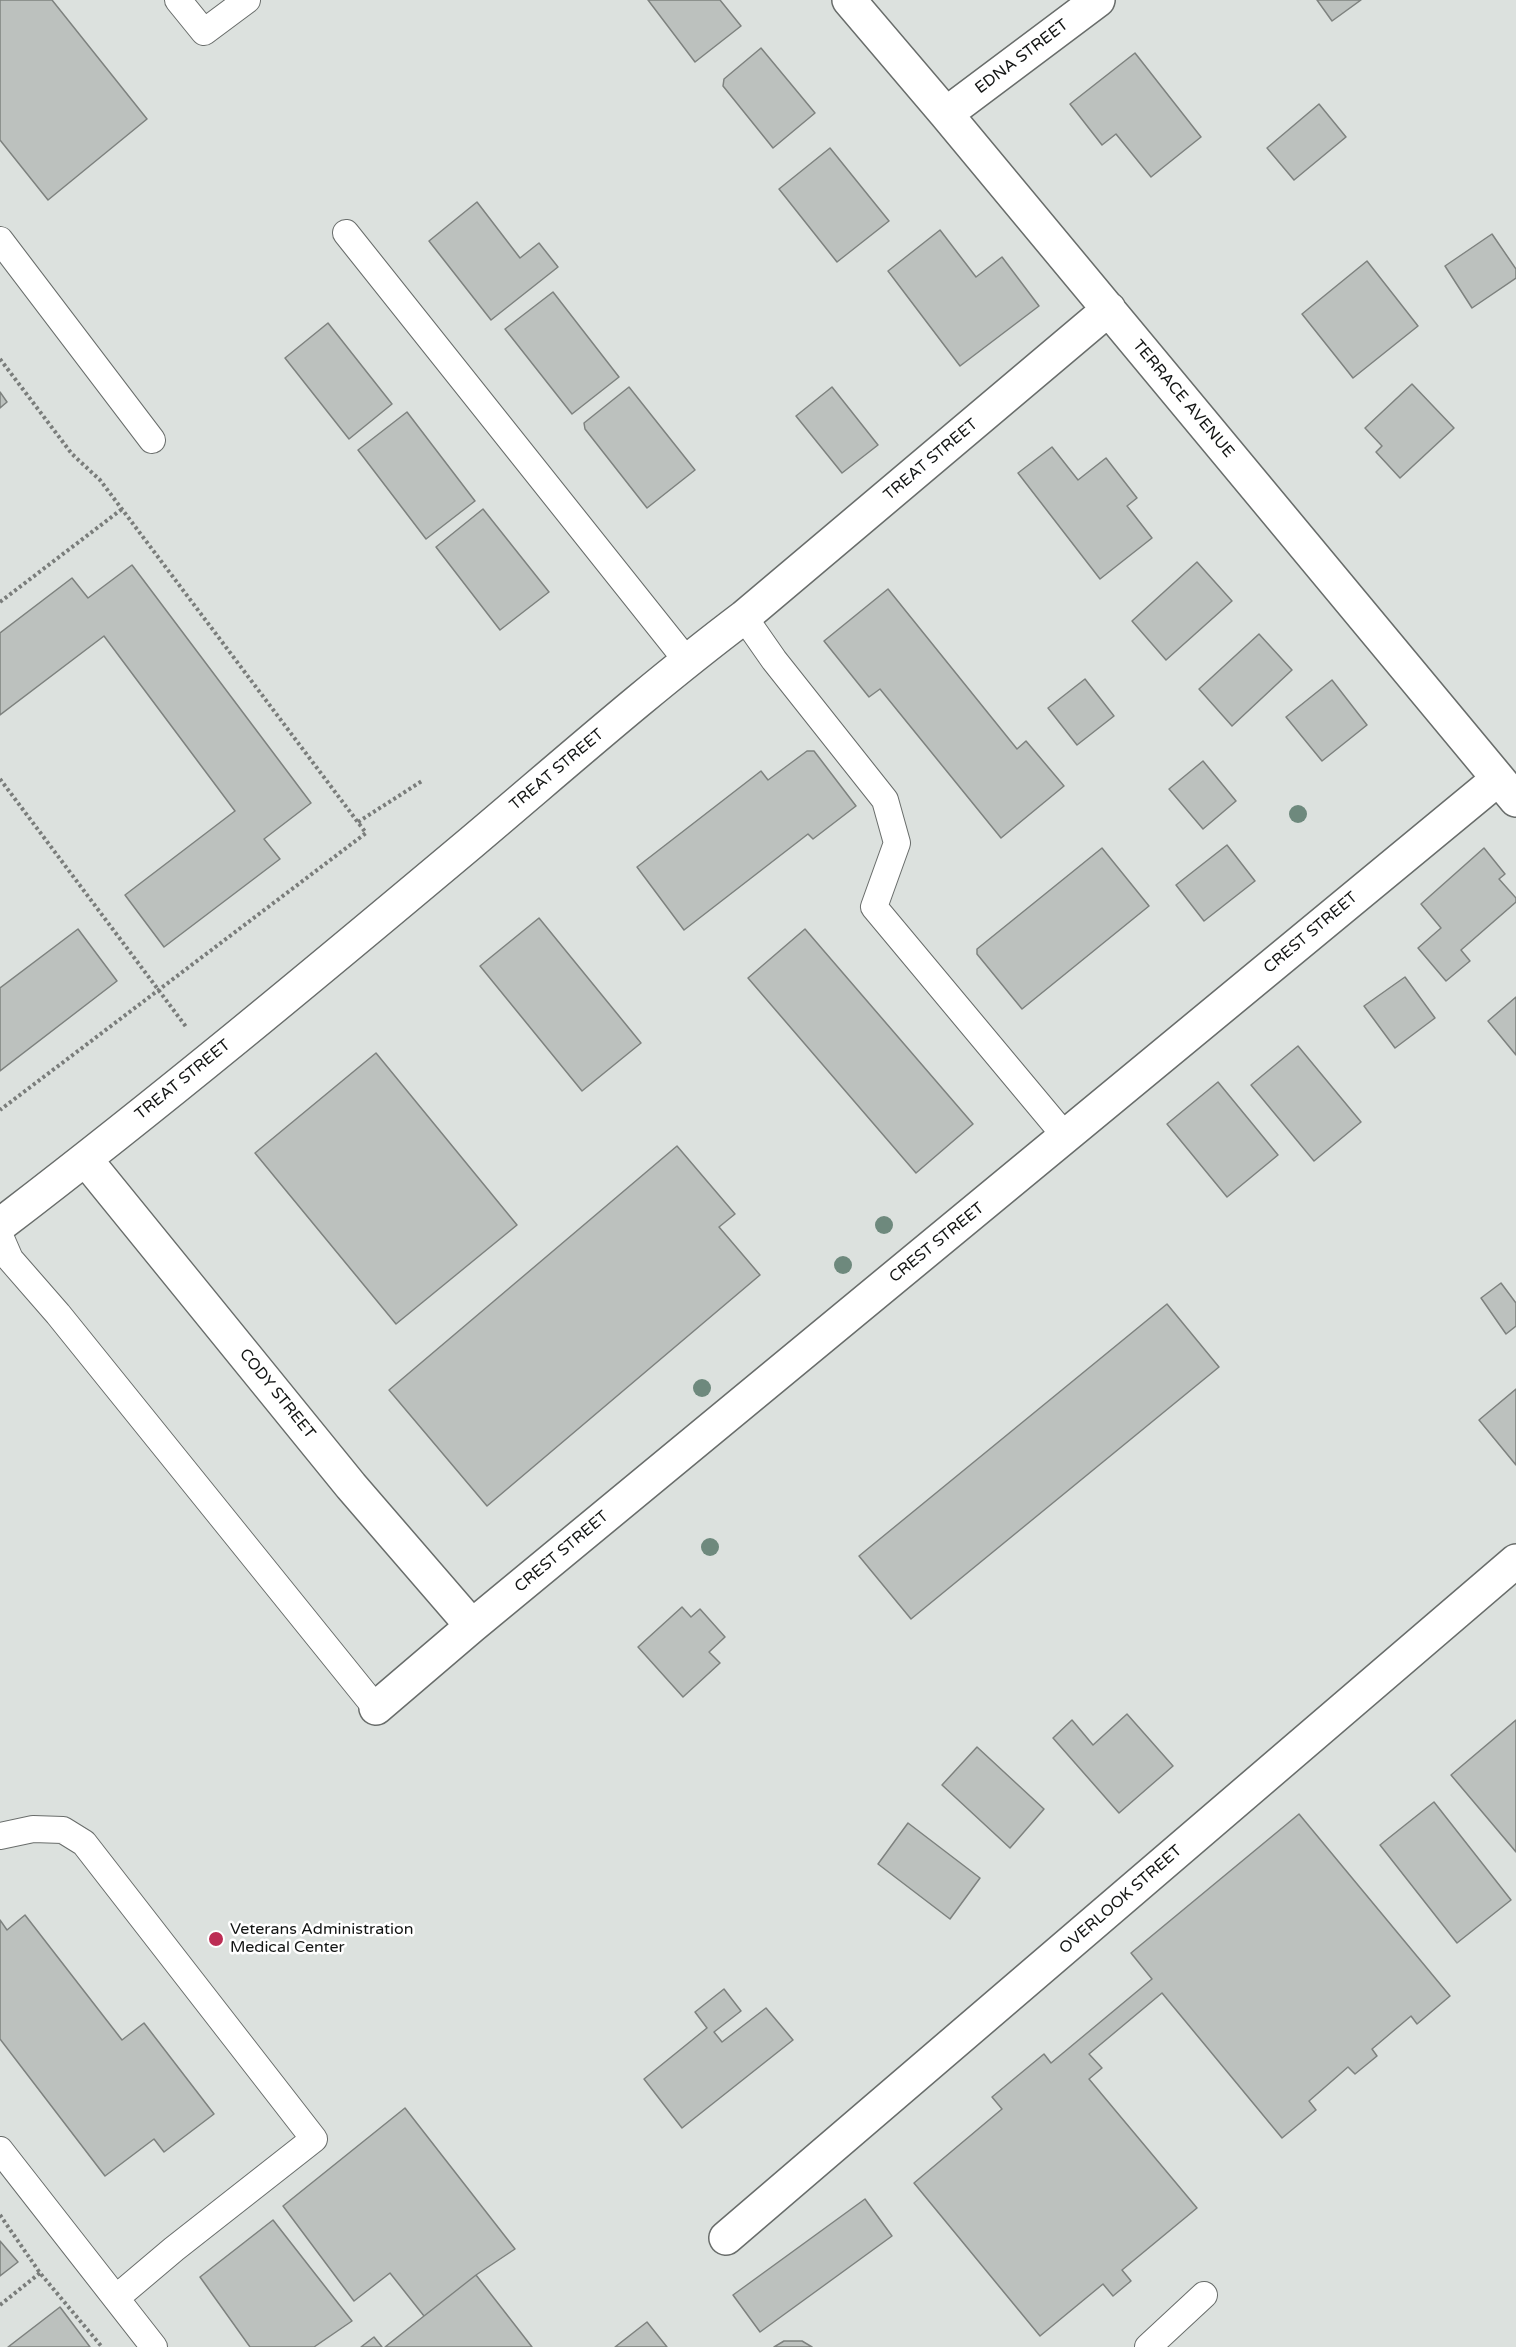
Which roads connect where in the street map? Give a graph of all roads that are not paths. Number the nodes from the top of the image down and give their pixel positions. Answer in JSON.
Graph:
{"nodes":[{"id":1,"x":178,"y":0,"type":"edge"},
{"id":2,"x":247,"y":0,"type":"edge"},
{"id":3,"x":849,"y":0,"type":"edge"},
{"id":4,"x":1098,"y":0,"type":"edge"},
{"id":5,"x":946,"y":114,"type":"junction"},
{"id":6,"x":346,"y":233,"type":"dead end"},
{"id":7,"x":0,"y":240,"type":"edge"},
{"id":8,"x":1109,"y":309,"type":"junction"},
{"id":9,"x":152,"y":440,"type":"dead end"},
{"id":10,"x":744,"y":617,"type":"junction"},
{"id":11,"x":687,"y":661,"type":"junction"},
{"id":12,"x":1507,"y":789,"type":"edge"},
{"id":13,"x":1066,"y":1137,"type":"junction"},
{"id":14,"x":86,"y":1160,"type":"junction"},
{"id":15,"x":0,"y":1225,"type":"edge"},
{"id":16,"x":0,"y":1236,"type":"edge"},
{"id":17,"x":1516,"y":1561,"type":"edge"},
{"id":18,"x":472,"y":1626,"type":"junction"},
{"id":19,"x":376,"y":1708,"type":"joint"},
{"id":20,"x":0,"y":1836,"type":"edge"},
{"id":21,"x":0,"y":2150,"type":"edge"},
{"id":22,"x":726,"y":2238,"type":"dead end"},
{"id":23,"x":1204,"y":2295,"type":"dead end"},
{"id":24,"x":116,"y":2298,"type":"junction"},
{"id":25,"x":154,"y":2347,"type":"edge"},
{"id":26,"x":1148,"y":2347,"type":"edge"}],
"edges":[{"from":1,"to":2,"type":"lane"},
{"from":3,"to":5,"type":"street","name":"TERRACE AVENUE"},
{"from":4,"to":5,"type":"street","name":"EDNA STREET"},
{"from":5,"to":8,"type":"street","name":"TERRACE AVENUE"},
{"from":6,"to":11,"type":"lane"},
{"from":7,"to":9,"type":"lane"},
{"from":8,"to":10,"type":"street","name":"TREAT STREET"},
{"from":8,"to":12,"type":"street","name":"TERRACE AVENUE"},
{"from":10,"to":11,"type":"street","name":"TREAT STREET"},
{"from":10,"to":13,"type":"lane"},
{"from":11,"to":14,"type":"street","name":"TREAT STREET"},
{"from":12,"to":13,"type":"street","name":"CREST STREET"},
{"from":13,"to":18,"type":"street","name":"CREST STREET"},
{"from":14,"to":15,"type":"street","name":"TREAT STREET"},
{"from":14,"to":18,"type":"street","name":"CODY STREET"},
{"from":16,"to":19,"type":"lane"},
{"from":17,"to":22,"type":"street","name":"OVERLOOK STREET"},
{"from":18,"to":19,"type":"street","name":"CREST STREET"},
{"from":20,"to":24,"type":"lane"},
{"from":21,"to":24,"type":"lane"},
{"from":23,"to":26,"type":"lane"},
{"from":24,"to":25,"type":"lane"}]}
